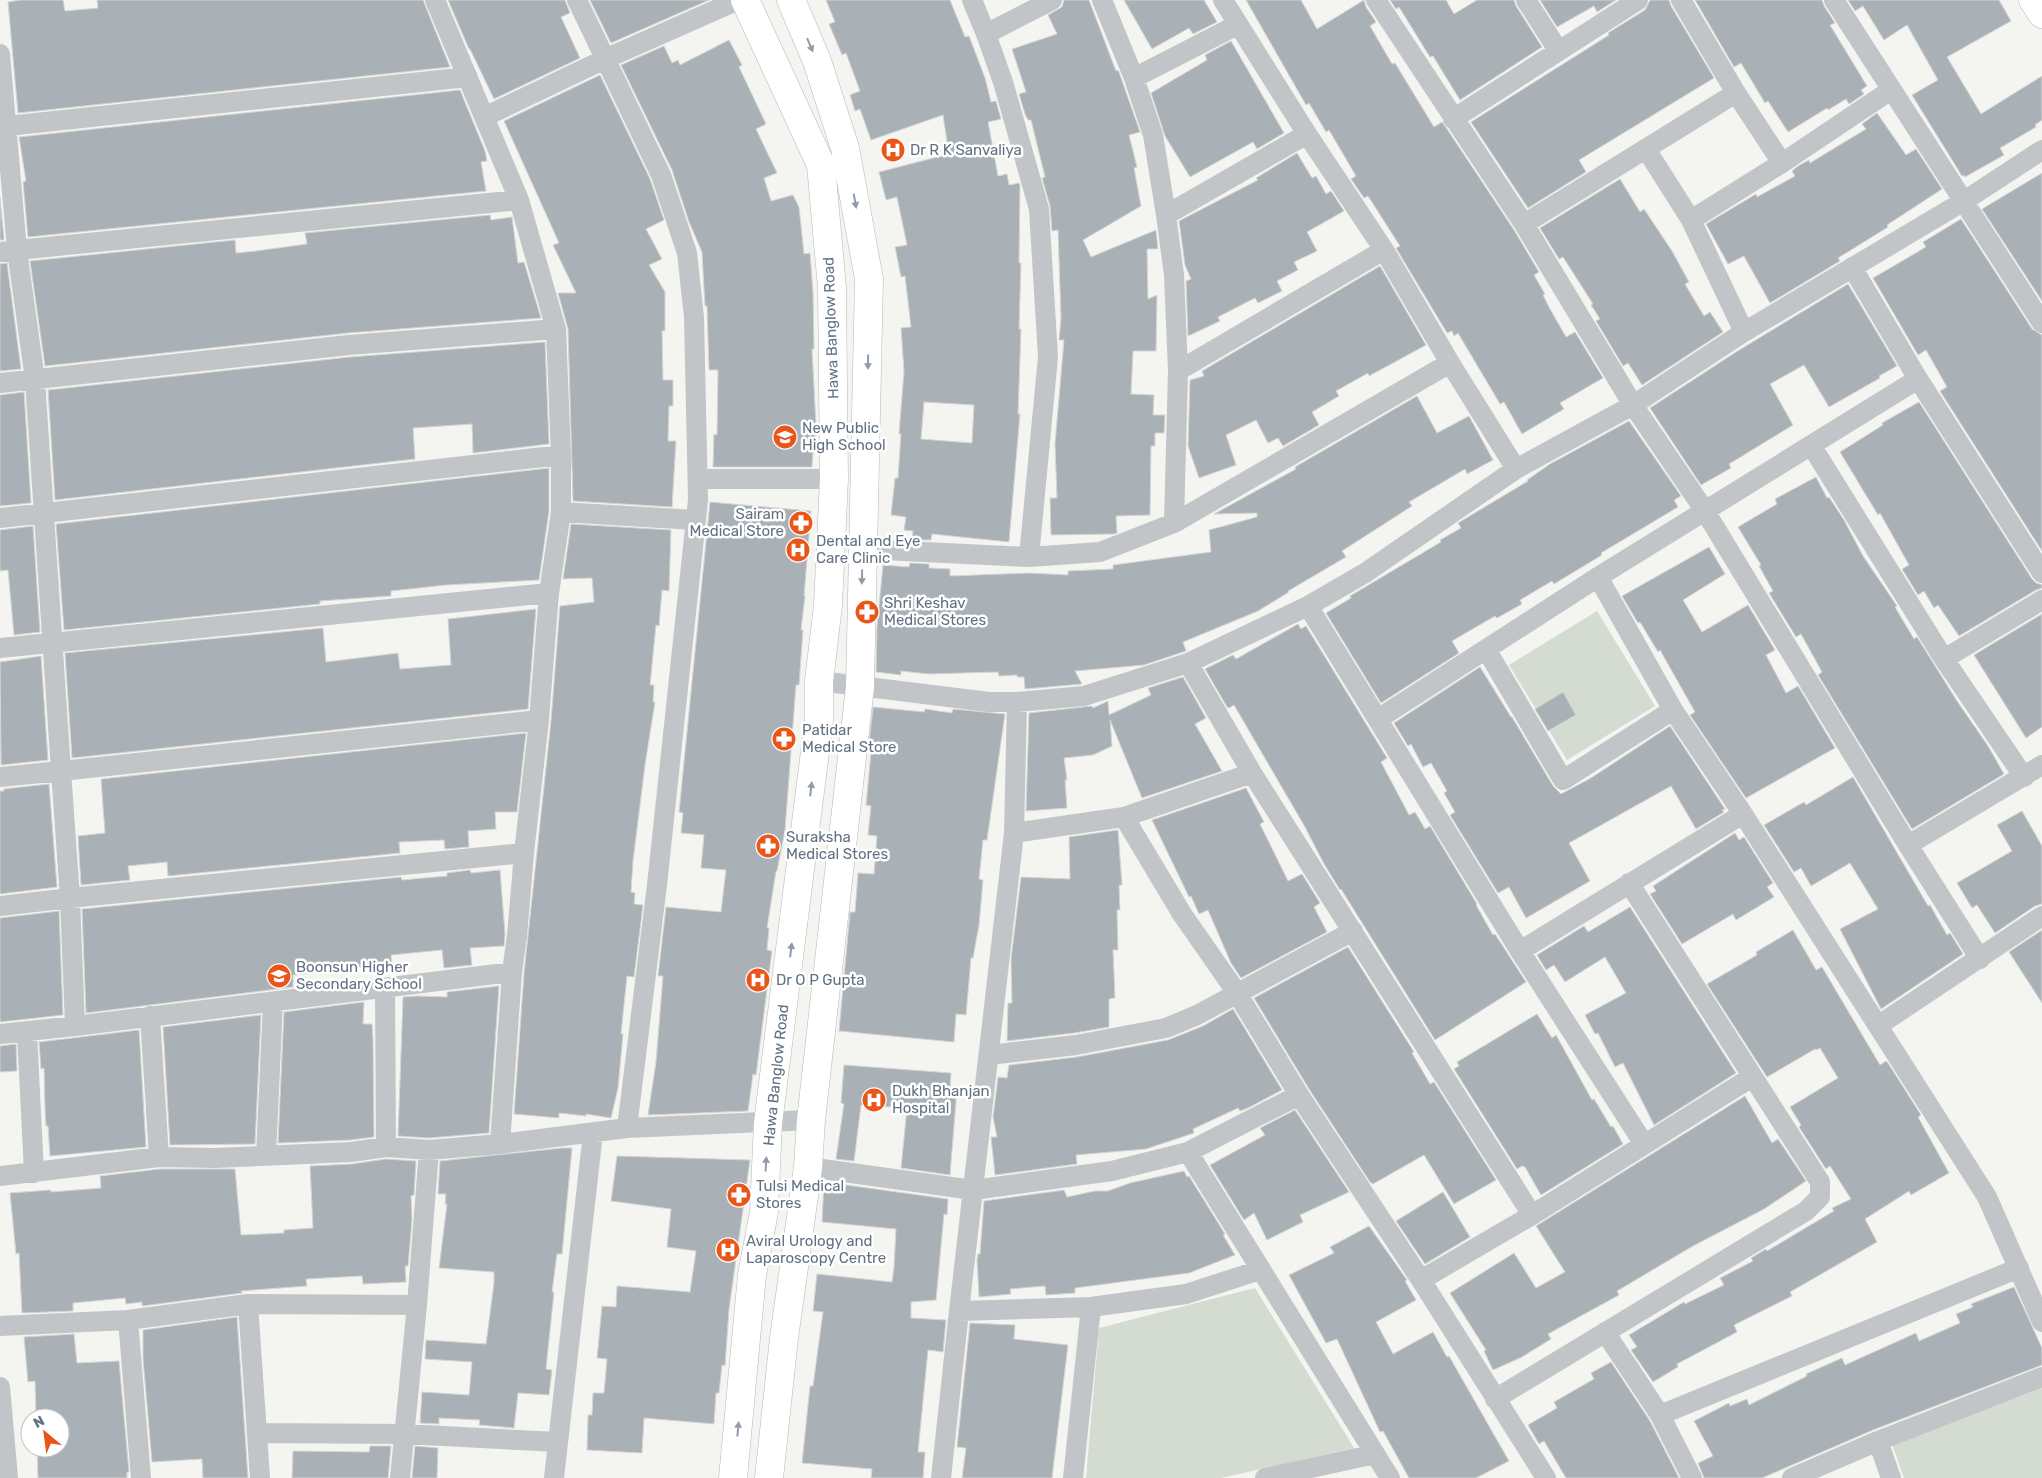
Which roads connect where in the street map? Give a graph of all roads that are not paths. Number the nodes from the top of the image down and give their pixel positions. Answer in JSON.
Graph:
{"nodes":[{"id":1,"x":435,"y":0,"type":"edge"},
{"id":2,"x":577,"y":0,"type":"edge"},
{"id":3,"x":738,"y":0,"type":"edge"},
{"id":4,"x":745,"y":0,"type":"edge"},
{"id":5,"x":791,"y":0,"type":"edge"},
{"id":6,"x":972,"y":0,"type":"edge"},
{"id":7,"x":1052,"y":0,"type":"edge"},
{"id":8,"x":1102,"y":0,"type":"edge"},
{"id":9,"x":1222,"y":0,"type":"edge"},
{"id":10,"x":1376,"y":0,"type":"edge"},
{"id":11,"x":1526,"y":0,"type":"edge"},
{"id":12,"x":1638,"y":0,"type":"edge"},
{"id":13,"x":1682,"y":0,"type":"edge"},
{"id":14,"x":1834,"y":0,"type":"edge"},
{"id":15,"x":2033,"y":0,"type":"edge"},
{"id":16,"x":2042,"y":14,"type":"edge"},
{"id":17,"x":1237,"y":25,"type":"junction"},
{"id":18,"x":986,"y":34,"type":"junction"},
{"id":19,"x":1558,"y":50,"type":"junction"},
{"id":20,"x":0,"y":54,"type":"edge"},
{"id":21,"x":605,"y":59,"type":"junction"},
{"id":22,"x":468,"y":77,"type":"junction"},
{"id":23,"x":1134,"y":78,"type":"junction"},
{"id":24,"x":1891,"y":90,"type":"junction"},
{"id":25,"x":1736,"y":93,"type":"junction"},
{"id":26,"x":484,"y":117,"type":"junction"},
{"id":27,"x":1453,"y":119,"type":"junction"},
{"id":28,"x":7,"y":126,"type":"junction"},
{"id":29,"x":1307,"y":134,"type":"junction"},
{"id":30,"x":1646,"y":149,"type":"junction"},
{"id":31,"x":2042,"y":150,"type":"edge"},
{"id":32,"x":1782,"y":163,"type":"junction"},
{"id":33,"x":519,"y":200,"type":"junction"},
{"id":34,"x":1964,"y":201,"type":"junction"},
{"id":35,"x":1166,"y":215,"type":"junction"},
{"id":36,"x":1691,"y":220,"type":"junction"},
{"id":37,"x":1524,"y":224,"type":"junction"},
{"id":38,"x":1384,"y":250,"type":"junction"},
{"id":39,"x":8,"y":251,"type":"edge"},
{"id":40,"x":1852,"y":267,"type":"junction"},
{"id":41,"x":2042,"y":323,"type":"edge"},
{"id":42,"x":556,"y":329,"type":"junction"},
{"id":43,"x":1744,"y":332,"type":"junction"},
{"id":44,"x":1450,"y":363,"type":"junction"},
{"id":45,"x":1178,"y":371,"type":"junction"},
{"id":46,"x":1918,"y":379,"type":"junction"},
{"id":47,"x":35,"y":380,"type":"junction"},
{"id":48,"x":0,"y":383,"type":"edge"},
{"id":49,"x":1634,"y":405,"type":"junction"},
{"id":50,"x":1810,"y":445,"type":"junction"},
{"id":51,"x":561,"y":454,"type":"junction"},
{"id":52,"x":1516,"y":469,"type":"junction"},
{"id":53,"x":698,"y":479,"type":"junction"},
{"id":54,"x":834,"y":480,"type":"junction"},
{"id":55,"x":1705,"y":511,"type":"junction"},
{"id":56,"x":561,"y":512,"type":"junction"},
{"id":57,"x":44,"y":514,"type":"junction"},
{"id":58,"x":0,"y":518,"type":"edge"},
{"id":59,"x":696,"y":520,"type":"junction"},
{"id":60,"x":1174,"y":523,"type":"junction"},
{"id":61,"x":862,"y":549,"type":"junction"},
{"id":62,"x":1028,"y":558,"type":"junction"},
{"id":63,"x":2042,"y":573,"type":"edge"},
{"id":64,"x":1598,"y":577,"type":"junction"},
{"id":65,"x":549,"y":593,"type":"junction"},
{"id":66,"x":2042,"y":600,"type":"edge"},
{"id":67,"x":1308,"y":606,"type":"junction"},
{"id":68,"x":53,"y":642,"type":"junction"},
{"id":69,"x":0,"y":648,"type":"edge"},
{"id":70,"x":1486,"y":649,"type":"junction"},
{"id":71,"x":1944,"y":659,"type":"junction"},
{"id":72,"x":1188,"y":663,"type":"junction"},
{"id":73,"x":819,"y":682,"type":"junction"},
{"id":74,"x":860,"y":686,"type":"junction"},
{"id":75,"x":1017,"y":702,"type":"junction"},
{"id":76,"x":1673,"y":710,"type":"junction"},
{"id":77,"x":1378,"y":719,"type":"junction"},
{"id":78,"x":539,"y":720,"type":"junction"},
{"id":79,"x":2042,"y":765,"type":"edge"},
{"id":80,"x":61,"y":771,"type":"junction"},
{"id":81,"x":1252,"y":773,"type":"junction"},
{"id":82,"x":2024,"y":777,"type":"junction"},
{"id":83,"x":0,"y":778,"type":"edge"},
{"id":84,"x":1743,"y":814,"type":"junction"},
{"id":85,"x":1124,"y":817,"type":"junction"},
{"id":86,"x":1014,"y":833,"type":"junction"},
{"id":87,"x":1908,"y":844,"type":"junction"},
{"id":88,"x":524,"y":853,"type":"junction"},
{"id":89,"x":1629,"y":883,"type":"junction"},
{"id":90,"x":70,"y":898,"type":"junction"},
{"id":91,"x":0,"y":906,"type":"edge"},
{"id":92,"x":2042,"y":916,"type":"edge"},
{"id":93,"x":1353,"y":932,"type":"junction"},
{"id":94,"x":1520,"y":951,"type":"junction"},
{"id":95,"x":1980,"y":959,"type":"junction"},
{"id":96,"x":512,"y":972,"type":"junction"},
{"id":97,"x":385,"y":988,"type":"junction"},
{"id":98,"x":1237,"y":993,"type":"junction"},
{"id":99,"x":273,"y":1002,"type":"junction"},
{"id":100,"x":150,"y":1016,"type":"junction"},
{"id":101,"x":1879,"y":1025,"type":"junction"},
{"id":102,"x":75,"y":1026,"type":"junction"},
{"id":103,"x":27,"y":1033,"type":"junction"},
{"id":104,"x":0,"y":1034,"type":"edge"},
{"id":105,"x":989,"y":1055,"type":"junction"},
{"id":106,"x":1752,"y":1076,"type":"junction"},
{"id":107,"x":1299,"y":1095,"type":"junction"},
{"id":108,"x":812,"y":1120,"type":"junction"},
{"id":109,"x":768,"y":1123,"type":"junction"},
{"id":110,"x":628,"y":1128,"type":"junction"},
{"id":111,"x":593,"y":1133,"type":"junction"},
{"id":112,"x":500,"y":1144,"type":"junction"},
{"id":113,"x":1644,"y":1144,"type":"junction"},
{"id":114,"x":386,"y":1147,"type":"junction"},
{"id":115,"x":429,"y":1150,"type":"junction"},
{"id":116,"x":1188,"y":1152,"type":"junction"},
{"id":117,"x":266,"y":1156,"type":"junction"},
{"id":118,"x":159,"y":1157,"type":"junction"},
{"id":119,"x":808,"y":1167,"type":"junction"},
{"id":120,"x":34,"y":1172,"type":"junction"},
{"id":121,"x":0,"y":1176,"type":"edge"},
{"id":122,"x":973,"y":1190,"type":"junction"},
{"id":123,"x":1532,"y":1215,"type":"junction"},
{"id":124,"x":2019,"y":1268,"type":"junction"},
{"id":125,"x":1260,"y":1270,"type":"junction"},
{"id":126,"x":1421,"y":1280,"type":"junction"},
{"id":127,"x":248,"y":1304,"type":"junction"},
{"id":128,"x":417,"y":1305,"type":"junction"},
{"id":129,"x":1091,"y":1307,"type":"junction"},
{"id":130,"x":958,"y":1311,"type":"junction"},
{"id":131,"x":128,"y":1320,"type":"junction"},
{"id":132,"x":2042,"y":1322,"type":"edge"},
{"id":133,"x":0,"y":1326,"type":"edge"},
{"id":134,"x":1605,"y":1332,"type":"junction"},
{"id":135,"x":2042,"y":1377,"type":"edge"},
{"id":136,"x":0,"y":1387,"type":"edge"},
{"id":137,"x":1495,"y":1399,"type":"junction"},
{"id":138,"x":1660,"y":1415,"type":"junction"},
{"id":139,"x":258,"y":1432,"type":"junction"},
{"id":140,"x":404,"y":1434,"type":"junction"},
{"id":141,"x":1878,"y":1441,"type":"junction"},
{"id":142,"x":558,"y":1442,"type":"junction"},
{"id":143,"x":1375,"y":1454,"type":"junction"},
{"id":144,"x":8,"y":1478,"type":"edge"},
{"id":145,"x":141,"y":1478,"type":"edge"},
{"id":146,"x":260,"y":1478,"type":"edge"},
{"id":147,"x":400,"y":1478,"type":"edge"},
{"id":148,"x":554,"y":1478,"type":"edge"},
{"id":149,"x":733,"y":1478,"type":"edge"},
{"id":150,"x":769,"y":1478,"type":"edge"},
{"id":151,"x":941,"y":1478,"type":"edge"},
{"id":152,"x":1072,"y":1478,"type":"edge"},
{"id":153,"x":1265,"y":1478,"type":"edge"},
{"id":154,"x":1390,"y":1478,"type":"edge"},
{"id":155,"x":1546,"y":1478,"type":"edge"},
{"id":156,"x":1692,"y":1478,"type":"edge"},
{"id":157,"x":1792,"y":1478,"type":"edge"},
{"id":158,"x":1892,"y":1478,"type":"edge"}],
"edges":[{"from":1,"to":22,"type":"street"},
{"from":2,"to":21,"type":"street"},
{"from":3,"to":21,"type":"street"},
{"from":4,"to":54,"type":"street","name":"Hawa Banglow Road"},
{"from":5,"to":61,"type":"street","one_way":true},
{"from":6,"to":18,"type":"street"},
{"from":7,"to":18,"type":"street"},
{"from":8,"to":23,"type":"street"},
{"from":9,"to":17,"type":"street"},
{"from":10,"to":27,"type":"street"},
{"from":11,"to":19,"type":"street"},
{"from":12,"to":19,"type":"street"},
{"from":13,"to":25,"type":"street"},
{"from":14,"to":24,"type":"street"},
{"from":15,"to":16,"type":"street"},
{"from":17,"to":23,"type":"street"},
{"from":17,"to":29,"type":"street"},
{"from":18,"to":62,"type":"street"},
{"from":19,"to":27,"type":"street"},
{"from":20,"to":28,"type":"street"},
{"from":21,"to":26,"type":"street"},
{"from":21,"to":53,"type":"street"},
{"from":22,"to":26,"type":"street"},
{"from":22,"to":28,"type":"street"},
{"from":23,"to":35,"type":"street"},
{"from":24,"to":32,"type":"street"},
{"from":24,"to":34,"type":"street"},
{"from":25,"to":30,"type":"street"},
{"from":25,"to":32,"type":"street"},
{"from":26,"to":33,"type":"street"},
{"from":27,"to":37,"type":"street"},
{"from":28,"to":39,"type":"street"},
{"from":29,"to":35,"type":"street"},
{"from":29,"to":38,"type":"street"},
{"from":30,"to":36,"type":"street"},
{"from":30,"to":37,"type":"street"},
{"from":31,"to":34,"type":"street"},
{"from":32,"to":36,"type":"street"},
{"from":33,"to":39,"type":"street"},
{"from":33,"to":42,"type":"street"},
{"from":34,"to":40,"type":"street"},
{"from":34,"to":41,"type":"street"},
{"from":35,"to":45,"type":"street"},
{"from":36,"to":43,"type":"street"},
{"from":37,"to":49,"type":"street"},
{"from":38,"to":44,"type":"street"},
{"from":38,"to":45,"type":"street"},
{"from":39,"to":47,"type":"street"},
{"from":40,"to":43,"type":"street"},
{"from":40,"to":46,"type":"street"},
{"from":42,"to":47,"type":"street"},
{"from":42,"to":51,"type":"street"},
{"from":43,"to":49,"type":"street"},
{"from":44,"to":52,"type":"street"},
{"from":44,"to":60,"type":"street"},
{"from":45,"to":60,"type":"street"},
{"from":46,"to":50,"type":"street"},
{"from":46,"to":63,"type":"street"},
{"from":47,"to":48,"type":"street"},
{"from":47,"to":57,"type":"street"},
{"from":49,"to":52,"type":"street"},
{"from":49,"to":55,"type":"street"},
{"from":50,"to":55,"type":"street"},
{"from":50,"to":71,"type":"street"},
{"from":51,"to":56,"type":"street"},
{"from":51,"to":57,"type":"street"},
{"from":52,"to":67,"type":"street"},
{"from":53,"to":54,"type":"street"},
{"from":53,"to":59,"type":"street"},
{"from":54,"to":73,"type":"street","name":"Hawa Banglow Road"},
{"from":55,"to":64,"type":"street"},
{"from":55,"to":87,"type":"street"},
{"from":56,"to":59,"type":"street"},
{"from":56,"to":65,"type":"street"},
{"from":57,"to":58,"type":"street"},
{"from":57,"to":68,"type":"street"},
{"from":59,"to":110,"type":"street"},
{"from":60,"to":62,"type":"street"},
{"from":61,"to":62,"type":"street"},
{"from":61,"to":74,"type":"street","one_way":true},
{"from":64,"to":70,"type":"street"},
{"from":64,"to":76,"type":"street"},
{"from":65,"to":68,"type":"street"},
{"from":65,"to":78,"type":"street"},
{"from":66,"to":71,"type":"street"},
{"from":67,"to":72,"type":"street"},
{"from":67,"to":77,"type":"street"},
{"from":68,"to":69,"type":"street"},
{"from":68,"to":80,"type":"street"},
{"from":70,"to":76,"type":"street"},
{"from":70,"to":77,"type":"street"},
{"from":71,"to":82,"type":"street"},
{"from":72,"to":75,"type":"street"},
{"from":72,"to":81,"type":"street"},
{"from":73,"to":74,"type":"street"},
{"from":109,"to":73,"type":"street","name":"Hawa Banglow Road","one_way":true},
{"from":74,"to":75,"type":"street"},
{"from":74,"to":108,"type":"street"},
{"from":75,"to":86,"type":"street"},
{"from":76,"to":84,"type":"street"},
{"from":77,"to":94,"type":"street"},
{"from":78,"to":80,"type":"street"},
{"from":78,"to":88,"type":"street"},
{"from":79,"to":82,"type":"street"},
{"from":80,"to":83,"type":"street"},
{"from":80,"to":90,"type":"street"},
{"from":81,"to":85,"type":"street"},
{"from":81,"to":93,"type":"street"},
{"from":82,"to":87,"type":"street"},
{"from":84,"to":89,"type":"street"},
{"from":84,"to":101,"type":"street"},
{"from":85,"to":86,"type":"street"},
{"from":85,"to":98,"type":"street"},
{"from":86,"to":105,"type":"street"},
{"from":87,"to":95,"type":"street"},
{"from":88,"to":90,"type":"street"},
{"from":88,"to":96,"type":"street"},
{"from":89,"to":94,"type":"street"},
{"from":89,"to":106,"type":"street"},
{"from":90,"to":91,"type":"street"},
{"from":90,"to":102,"type":"street"},
{"from":92,"to":95,"type":"street"},
{"from":93,"to":98,"type":"street"},
{"from":93,"to":123,"type":"street"},
{"from":94,"to":113,"type":"street"},
{"from":95,"to":101,"type":"street"},
{"from":96,"to":97,"type":"street"},
{"from":96,"to":112,"type":"street"},
{"from":97,"to":99,"type":"street"},
{"from":97,"to":114,"type":"street"},
{"from":98,"to":105,"type":"street"},
{"from":98,"to":107,"type":"street"},
{"from":99,"to":100,"type":"street"},
{"from":99,"to":117,"type":"street"},
{"from":100,"to":102,"type":"street"},
{"from":100,"to":118,"type":"street"},
{"from":101,"to":124,"type":"street"},
{"from":102,"to":103,"type":"street"},
{"from":103,"to":104,"type":"street"},
{"from":103,"to":120,"type":"street"},
{"from":105,"to":122,"type":"street"},
{"from":106,"to":113,"type":"street"},
{"from":106,"to":134,"type":"street"},
{"from":107,"to":116,"type":"street"},
{"from":107,"to":126,"type":"street"},
{"from":108,"to":109,"type":"street"},
{"from":108,"to":119,"type":"street"},
{"from":109,"to":110,"type":"street"},
{"from":149,"to":109,"type":"street","name":"Hawa Banglow Road","one_way":true},
{"from":110,"to":111,"type":"street"},
{"from":111,"to":112,"type":"street"},
{"from":111,"to":142,"type":"street"},
{"from":112,"to":115,"type":"street"},
{"from":113,"to":123,"type":"street"},
{"from":114,"to":115,"type":"street"},
{"from":114,"to":117,"type":"street"},
{"from":115,"to":128,"type":"street"},
{"from":116,"to":122,"type":"street"},
{"from":116,"to":125,"type":"street"},
{"from":117,"to":118,"type":"street"},
{"from":118,"to":120,"type":"street"},
{"from":119,"to":122,"type":"street"},
{"from":119,"to":150,"type":"street"},
{"from":120,"to":121,"type":"street"},
{"from":122,"to":130,"type":"street"},
{"from":123,"to":126,"type":"street"},
{"from":124,"to":132,"type":"street"},
{"from":124,"to":138,"type":"street"},
{"from":125,"to":129,"type":"street"},
{"from":125,"to":143,"type":"street"},
{"from":126,"to":137,"type":"street"},
{"from":127,"to":128,"type":"street"},
{"from":127,"to":131,"type":"street"},
{"from":127,"to":139,"type":"street"},
{"from":128,"to":140,"type":"street"},
{"from":129,"to":130,"type":"street"},
{"from":129,"to":152,"type":"street"},
{"from":130,"to":151,"type":"street"},
{"from":131,"to":133,"type":"street"},
{"from":131,"to":145,"type":"street"},
{"from":134,"to":137,"type":"street"},
{"from":134,"to":138,"type":"street"},
{"from":135,"to":141,"type":"street"},
{"from":136,"to":144,"type":"street"},
{"from":137,"to":155,"type":"street"},
{"from":138,"to":156,"type":"street"},
{"from":139,"to":140,"type":"street"},
{"from":139,"to":146,"type":"street"},
{"from":140,"to":142,"type":"street"},
{"from":140,"to":147,"type":"street"},
{"from":141,"to":157,"type":"street"},
{"from":141,"to":158,"type":"street"},
{"from":142,"to":148,"type":"street"},
{"from":143,"to":153,"type":"street"},
{"from":143,"to":154,"type":"street"}]}
